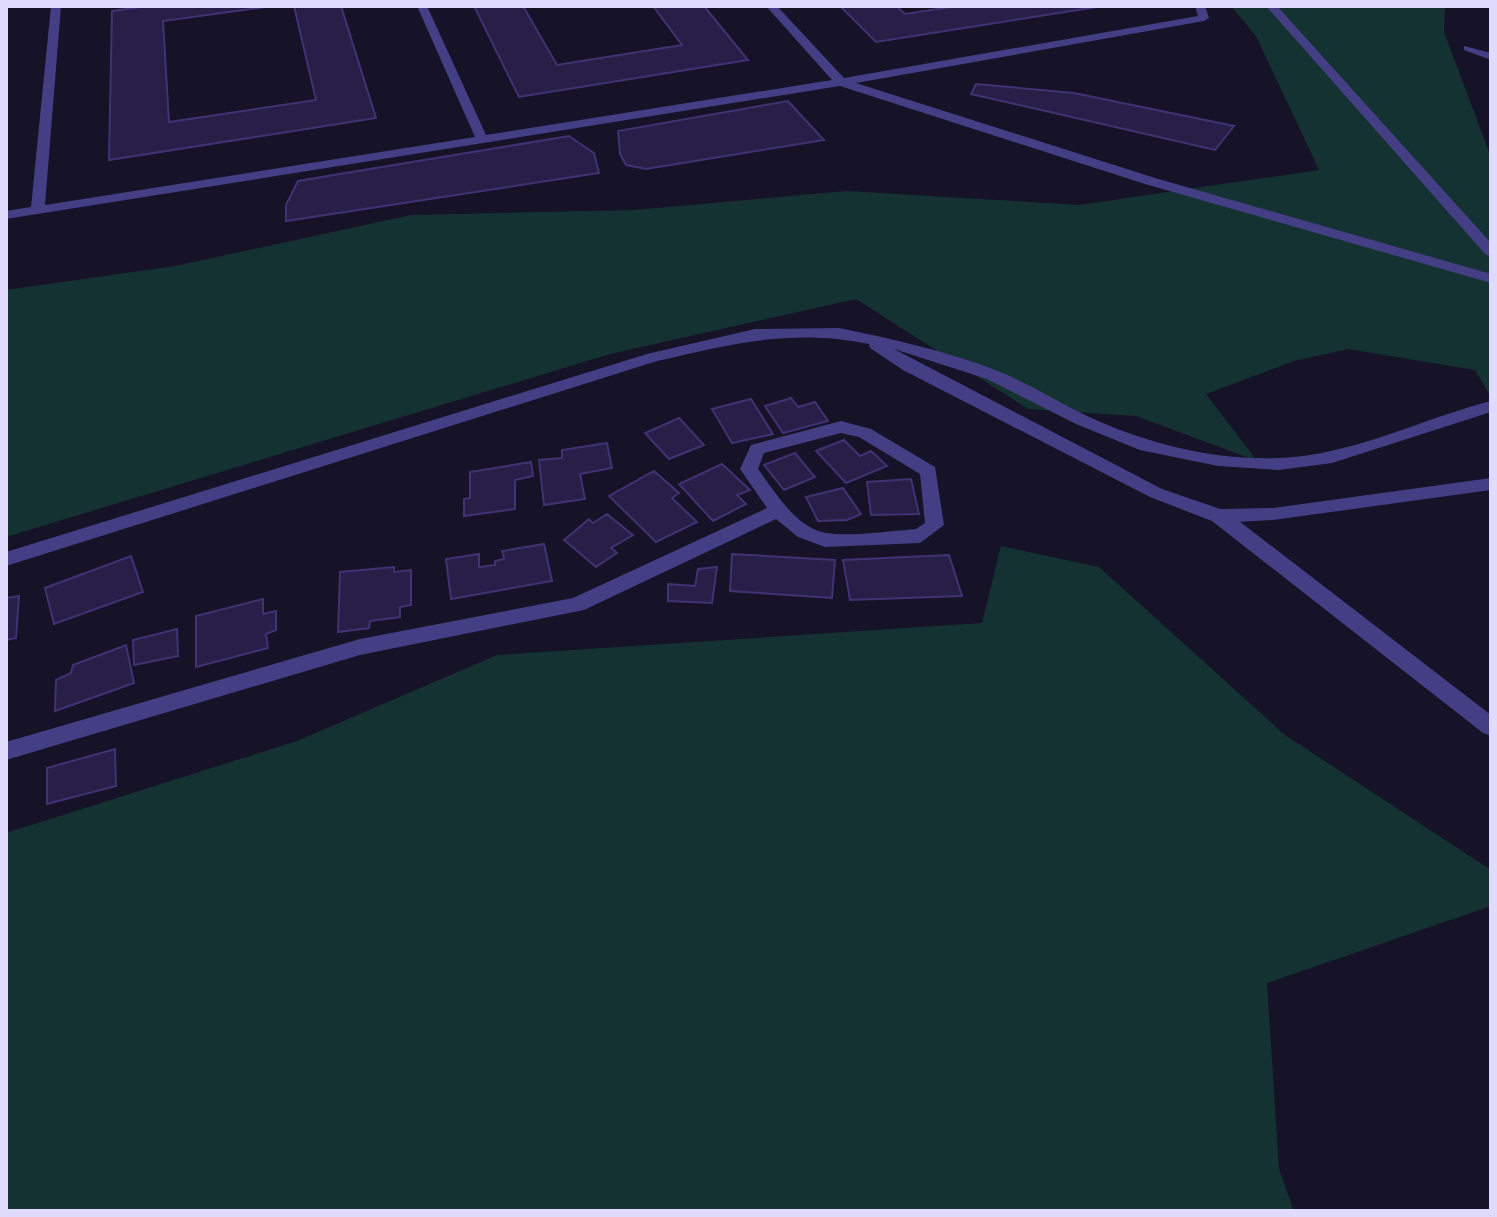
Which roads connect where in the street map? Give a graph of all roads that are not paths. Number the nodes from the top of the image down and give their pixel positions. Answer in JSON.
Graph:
{"nodes":[{"id":1,"x":56,"y":6,"type":"edge"},
{"id":2,"x":422,"y":6,"type":"edge"},
{"id":3,"x":771,"y":6,"type":"edge"},
{"id":4,"x":1200,"y":6,"type":"edge"},
{"id":5,"x":1271,"y":6,"type":"edge"},
{"id":6,"x":1468,"y":48,"type":"dead end"},
{"id":7,"x":1491,"y":57,"type":"edge"},
{"id":8,"x":841,"y":82,"type":"junction"},
{"id":9,"x":482,"y":139,"type":"junction"},
{"id":10,"x":38,"y":210,"type":"junction"},
{"id":11,"x":6,"y":215,"type":"edge"},
{"id":12,"x":1491,"y":252,"type":"edge"},
{"id":13,"x":1491,"y":279,"type":"edge"},
{"id":14,"x":865,"y":337,"type":"junction"},
{"id":15,"x":1491,"y":406,"type":"edge"},
{"id":16,"x":1491,"y":484,"type":"edge"},
{"id":17,"x":778,"y":510,"type":"junction"},
{"id":18,"x":1219,"y":516,"type":"junction"},
{"id":19,"x":6,"y":559,"type":"edge"},
{"id":20,"x":1491,"y":727,"type":"edge"},
{"id":21,"x":6,"y":751,"type":"edge"}],
"edges":[{"from":1,"to":10,"type":"street"},
{"from":2,"to":9,"type":"street"},
{"from":3,"to":8,"type":"street"},
{"from":4,"to":8,"type":"street"},
{"from":5,"to":12,"type":"street"},
{"from":6,"to":7,"type":"street"},
{"from":8,"to":9,"type":"street"},
{"from":8,"to":13,"type":"street"},
{"from":9,"to":10,"type":"street"},
{"from":10,"to":11,"type":"street"},
{"from":14,"to":15,"type":"street"},
{"from":14,"to":18,"type":"street"},
{"from":14,"to":19,"type":"street"},
{"from":16,"to":18,"type":"street"},
{"from":17,"to":17,"type":"street"},
{"from":17,"to":21,"type":"street"},
{"from":18,"to":20,"type":"street"}]}
